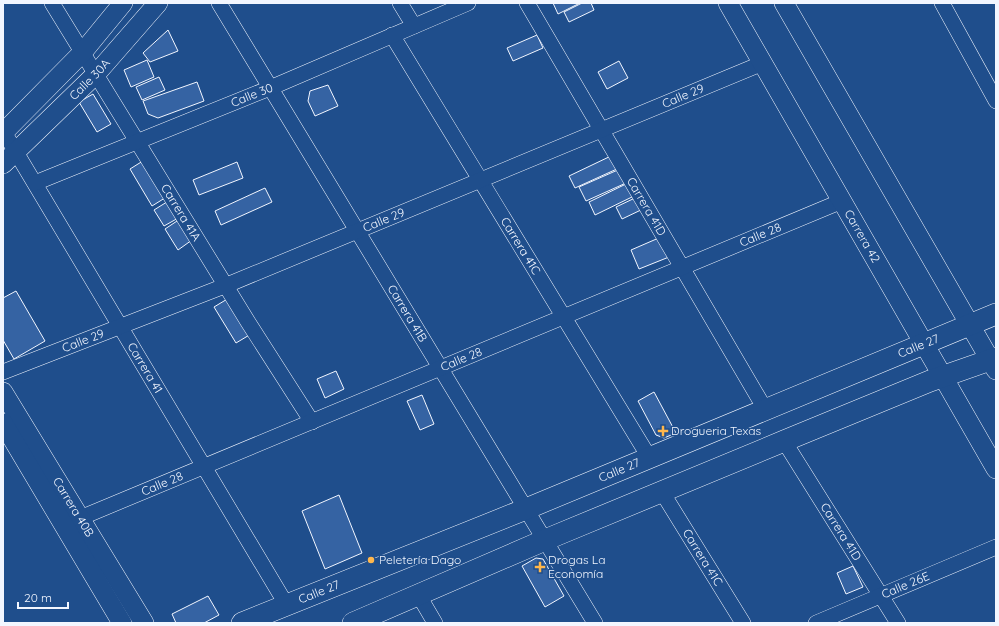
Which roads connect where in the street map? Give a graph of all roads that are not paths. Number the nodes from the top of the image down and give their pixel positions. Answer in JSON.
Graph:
{"nodes":[{"id":1,"x":52,"y":3,"type":"edge"},
{"id":2,"x":123,"y":3,"type":"edge"},
{"id":3,"x":158,"y":3,"type":"edge"},
{"id":4,"x":219,"y":3,"type":"edge"},
{"id":5,"x":400,"y":3,"type":"edge"},
{"id":6,"x":468,"y":3,"type":"edge"},
{"id":7,"x":527,"y":3,"type":"edge"},
{"id":8,"x":728,"y":3,"type":"edge"},
{"id":9,"x":784,"y":3,"type":"edge"},
{"id":10,"x":942,"y":3,"type":"edge"},
{"id":11,"x":414,"y":26,"type":"junction"},
{"id":12,"x":392,"y":35,"type":"junction"},
{"id":13,"x":82,"y":52,"type":"junction"},
{"id":14,"x":763,"y":63,"type":"junction"},
{"id":15,"x":96,"y":74,"type":"junction"},
{"id":16,"x":270,"y":88,"type":"junction"},
{"id":17,"x":996,"y":101,"type":"edge"},
{"id":18,"x":602,"y":130,"type":"junction"},
{"id":19,"x":3,"y":132,"type":"edge"},
{"id":20,"x":138,"y":142,"type":"junction"},
{"id":21,"x":9,"y":158,"type":"edge"},
{"id":22,"x":480,"y":180,"type":"junction"},
{"id":23,"x":35,"y":183,"type":"junction"},
{"id":24,"x":842,"y":201,"type":"junction"},
{"id":25,"x":358,"y":231,"type":"junction"},
{"id":26,"x":683,"y":267,"type":"junction"},
{"id":27,"x":227,"y":285,"type":"junction"},
{"id":28,"x":996,"y":314,"type":"edge"},
{"id":29,"x":564,"y":317,"type":"junction"},
{"id":30,"x":970,"y":325,"type":"junction"},
{"id":31,"x":120,"y":327,"type":"junction"},
{"id":32,"x":924,"y":344,"type":"junction"},
{"id":33,"x":994,"y":363,"type":"edge"},
{"id":34,"x":441,"y":368,"type":"junction"},
{"id":35,"x":3,"y":372,"type":"edge"},
{"id":36,"x":943,"y":377,"type":"junction"},
{"id":37,"x":3,"y":392,"type":"edge"},
{"id":38,"x":766,"y":409,"type":"junction"},
{"id":39,"x":312,"y":422,"type":"junction"},
{"id":40,"x":3,"y":423,"type":"edge"},
{"id":41,"x":784,"y":441,"type":"junction"},
{"id":42,"x":649,"y":457,"type":"junction"},
{"id":43,"x":204,"y":466,"type":"junction"},
{"id":44,"x":996,"y":470,"type":"edge"},
{"id":45,"x":662,"y":492,"type":"junction"},
{"id":46,"x":526,"y":509,"type":"junction"},
{"id":47,"x":80,"y":518,"type":"junction"},
{"id":48,"x":545,"y":540,"type":"junction"},
{"id":49,"x":996,"y":547,"type":"edge"},
{"id":50,"x":418,"y":594,"type":"junction"},
{"id":51,"x":881,"y":596,"type":"junction"},
{"id":52,"x":286,"y":604,"type":"junction"},
{"id":53,"x":122,"y":623,"type":"edge"},
{"id":54,"x":144,"y":623,"type":"edge"},
{"id":55,"x":242,"y":623,"type":"edge"},
{"id":56,"x":353,"y":623,"type":"edge"},
{"id":57,"x":435,"y":623,"type":"edge"},
{"id":58,"x":595,"y":623,"type":"edge"},
{"id":59,"x":743,"y":623,"type":"edge"},
{"id":60,"x":816,"y":623,"type":"edge"},
{"id":61,"x":898,"y":623,"type":"edge"}],
"edges":[{"from":1,"to":13,"type":"street","name":"Carrera 41A"},
{"from":2,"to":13,"type":"street","name":"Calle 30A"},
{"from":3,"to":15,"type":"street","name":"Calle 30A"},
{"from":4,"to":16,"type":"street","name":"Carrera 41B"},
{"from":5,"to":11,"type":"street"},
{"from":6,"to":11,"type":"street","name":"Calle 30"},
{"from":7,"to":18,"type":"street","name":"Carrera 41D"},
{"from":8,"to":14,"type":"street","name":"Carrera 42"},
{"from":9,"to":30,"type":"street"},
{"from":10,"to":17,"type":"street"},
{"from":11,"to":12,"type":"street","name":"Calle 30"},
{"from":12,"to":16,"type":"street","name":"Calle 30"},
{"from":12,"to":22,"type":"street","name":"Carrera 41C"},
{"from":13,"to":15,"type":"street","name":"Carrera 41A"},
{"from":13,"to":19,"type":"street","name":"Calle 30A"},
{"from":14,"to":18,"type":"street","name":"Calle 29"},
{"from":14,"to":24,"type":"street","name":"Carrera 42"},
{"from":15,"to":20,"type":"street","name":"Carrera 41A"},
{"from":15,"to":21,"type":"street","name":"Calle 30A"},
{"from":16,"to":20,"type":"street","name":"Calle 30"},
{"from":16,"to":25,"type":"street","name":"Carrera 41B"},
{"from":18,"to":22,"type":"street","name":"Calle 29"},
{"from":18,"to":26,"type":"street","name":"Carrera 41D"},
{"from":19,"to":21,"type":"street","name":"Carrera 41"},
{"from":20,"to":23,"type":"street","name":"Calle 30"},
{"from":20,"to":27,"type":"street","name":"Carrera 41A"},
{"from":21,"to":23,"type":"street","name":"Carrera 41"},
{"from":22,"to":25,"type":"street","name":"Calle 29"},
{"from":22,"to":29,"type":"street","name":"Carrera 41C"},
{"from":23,"to":31,"type":"street","name":"Carrera 41"},
{"from":24,"to":26,"type":"street","name":"Calle 28"},
{"from":24,"to":32,"type":"street","name":"Carrera 42"},
{"from":25,"to":27,"type":"street","name":"Calle 29"},
{"from":25,"to":34,"type":"street","name":"Carrera 41B"},
{"from":26,"to":29,"type":"street","name":"Calle 28"},
{"from":26,"to":38,"type":"street","name":"Carrera 41D"},
{"from":27,"to":31,"type":"street","name":"Calle 29"},
{"from":27,"to":39,"type":"street","name":"Carrera 41A"},
{"from":28,"to":30,"type":"main road","name":"Calle 27"},
{"from":29,"to":34,"type":"street","name":"Calle 28"},
{"from":29,"to":42,"type":"street","name":"Carrera 41C"},
{"from":30,"to":32,"type":"main road","name":"Calle 27"},
{"from":30,"to":33,"type":"street"},
{"from":31,"to":35,"type":"street","name":"Calle 29"},
{"from":31,"to":43,"type":"street","name":"Carrera 41"},
{"from":32,"to":36,"type":"street","name":"Carrera 42"},
{"from":32,"to":38,"type":"main road","name":"Calle 27"},
{"from":33,"to":36,"type":"main road"},
{"from":34,"to":39,"type":"street","name":"Calle 28"},
{"from":34,"to":46,"type":"street","name":"Carrera 41B"},
{"from":36,"to":41,"type":"main road"},
{"from":36,"to":44,"type":"street","name":"Carrera 42"},
{"from":37,"to":47,"type":"street","name":"Carrera 40B"},
{"from":38,"to":42,"type":"main road","name":"Calle 27"},
{"from":39,"to":43,"type":"street","name":"Calle 28"},
{"from":40,"to":53,"type":"street","name":"Carrera 40B"},
{"from":41,"to":45,"type":"main road"},
{"from":41,"to":51,"type":"street","name":"Carrera 41D"},
{"from":42,"to":46,"type":"main road","name":"Calle 27"},
{"from":43,"to":47,"type":"street","name":"Calle 28"},
{"from":43,"to":52,"type":"street","name":"Carrera 41"},
{"from":45,"to":48,"type":"main road"},
{"from":45,"to":59,"type":"street","name":"Carrera 41C"},
{"from":46,"to":48,"type":"street","name":"Carrera 41B"},
{"from":46,"to":52,"type":"main road","name":"Calle 27"},
{"from":47,"to":54,"type":"street","name":"Carrera 40B"},
{"from":48,"to":50,"type":"main road"},
{"from":48,"to":58,"type":"street","name":"Carrera 41B"},
{"from":49,"to":51,"type":"street","name":"Calle 26E"},
{"from":50,"to":56,"type":"main road"},
{"from":50,"to":57,"type":"street"},
{"from":51,"to":60,"type":"street","name":"Calle 26E"},
{"from":51,"to":61,"type":"street","name":"Carrera 41D"},
{"from":52,"to":55,"type":"main road","name":"Calle 27"}]}
